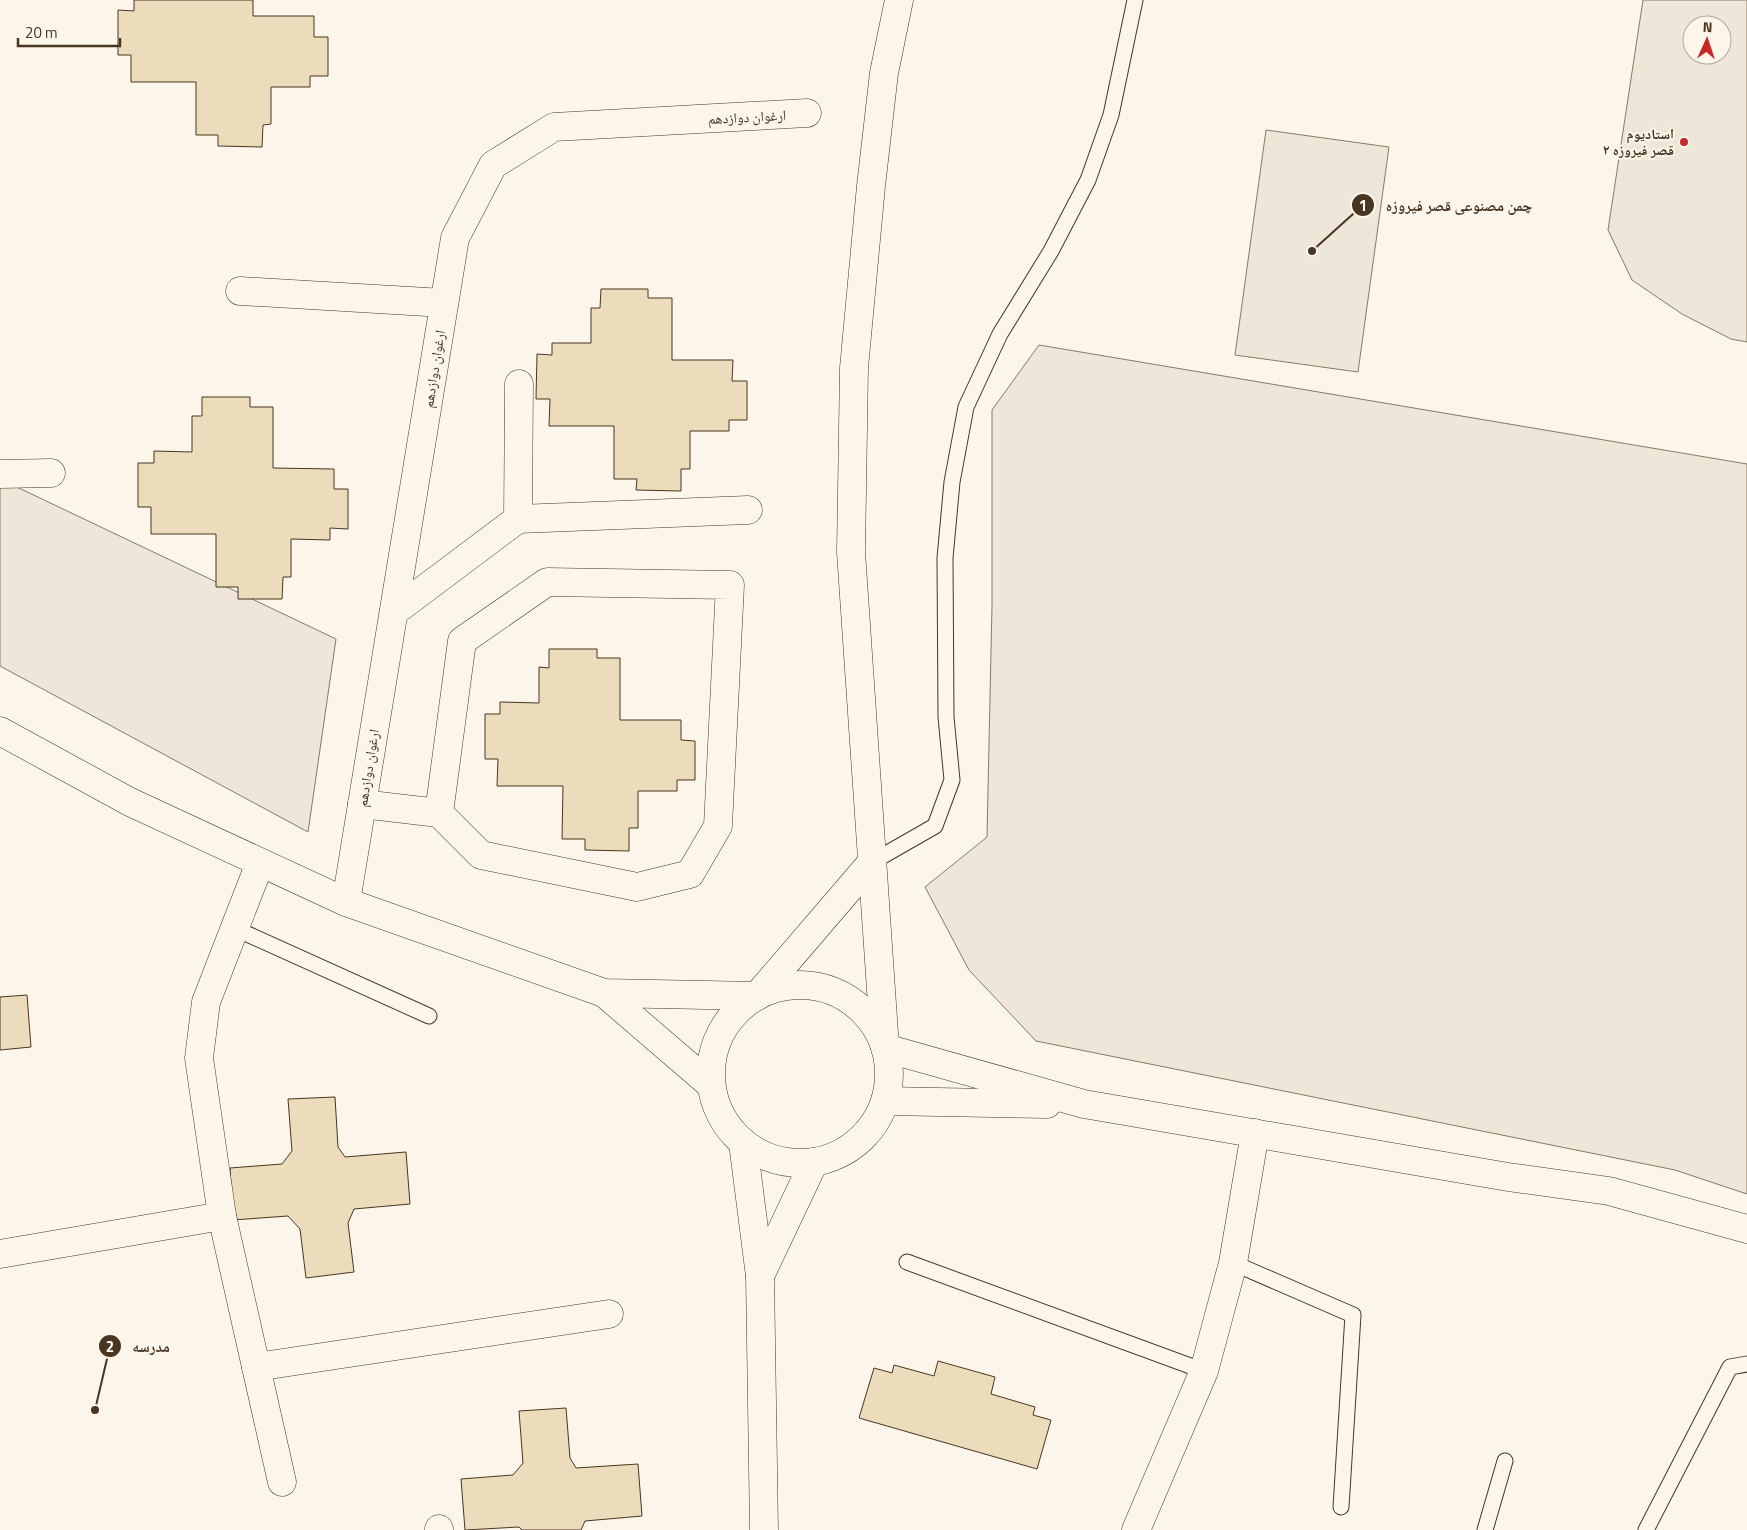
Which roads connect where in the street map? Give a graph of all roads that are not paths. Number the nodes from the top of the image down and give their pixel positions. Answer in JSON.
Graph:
{"nodes":[{"id":1,"x":899,"y":0,"type":"edge"},
{"id":2,"x":1135,"y":0,"type":"edge"},
{"id":3,"x":807,"y":113,"type":"dead end"},
{"id":4,"x":240,"y":291,"type":"dead end"},
{"id":5,"x":444,"y":303,"type":"junction"},
{"id":6,"x":519,"y":384,"type":"dead end"},
{"id":7,"x":51,"y":473,"type":"dead end"},
{"id":8,"x":0,"y":474,"type":"edge"},
{"id":9,"x":748,"y":510,"type":"dead end"},
{"id":10,"x":518,"y":519,"type":"junction"},
{"id":11,"x":394,"y":612,"type":"junction"},
{"id":12,"x":0,"y":731,"type":"edge"},
{"id":13,"x":362,"y":804,"type":"junction"},
{"id":14,"x":439,"y":813,"type":"junction"},
{"id":15,"x":872,"y":862,"type":"junction"},
{"id":16,"x":260,"y":863,"type":"junction"},
{"id":17,"x":346,"y":902,"type":"junction"},
{"id":18,"x":234,"y":928,"type":"junction"},
{"id":19,"x":604,"y":994,"type":"junction"},
{"id":20,"x":757,"y":996,"type":"junction"},
{"id":21,"x":429,"y":1016,"type":"dead end"},
{"id":22,"x":885,"y":1048,"type":"junction"},
{"id":23,"x":711,"y":1085,"type":"junction"},
{"id":24,"x":885,"y":1101,"type":"junction"},
{"id":25,"x":1084,"y":1104,"type":"junction"},
{"id":26,"x":1255,"y":1133,"type":"junction"},
{"id":27,"x":743,"y":1143,"type":"junction"},
{"id":28,"x":814,"y":1162,"type":"junction"},
{"id":29,"x":222,"y":1216,"type":"junction"},
{"id":30,"x":1747,"y":1229,"type":"edge"},
{"id":31,"x":0,"y":1254,"type":"edge"},
{"id":32,"x":907,"y":1262,"type":"dead end"},
{"id":33,"x":1233,"y":1263,"type":"junction"},
{"id":34,"x":760,"y":1276,"type":"junction"},
{"id":35,"x":609,"y":1314,"type":"dead end"},
{"id":36,"x":1747,"y":1364,"type":"edge"},
{"id":37,"x":256,"y":1367,"type":"junction"},
{"id":38,"x":1204,"y":1372,"type":"junction"},
{"id":39,"x":1505,"y":1461,"type":"dead end"},
{"id":40,"x":282,"y":1482,"type":"dead end"},
{"id":41,"x":1341,"y":1507,"type":"dead end"},
{"id":42,"x":764,"y":1530,"type":"edge"},
{"id":43,"x":1136,"y":1530,"type":"edge"},
{"id":44,"x":1485,"y":1530,"type":"edge"},
{"id":45,"x":1646,"y":1530,"type":"edge"}],
"edges":[{"from":1,"to":15,"type":"street"},
{"from":2,"to":15,"type":"lane"},
{"from":3,"to":5,"type":"street","name":"ارغوان دوازدهم"},
{"from":4,"to":5,"type":"street"},
{"from":5,"to":11,"type":"street","name":"ارغوان دوازدهم"},
{"from":6,"to":10,"type":"street"},
{"from":7,"to":8,"type":"street"},
{"from":9,"to":10,"type":"street"},
{"from":10,"to":11,"type":"street"},
{"from":11,"to":13,"type":"street","name":"ارغوان دوازدهم"},
{"from":12,"to":16,"type":"street"},
{"from":13,"to":14,"type":"street"},
{"from":13,"to":17,"type":"street","name":"ارغوان دوازدهم"},
{"from":14,"to":14,"type":"street"},
{"from":15,"to":20,"type":"street"},
{"from":15,"to":22,"type":"street"},
{"from":16,"to":17,"type":"street"},
{"from":16,"to":18,"type":"street"},
{"from":17,"to":19,"type":"street"},
{"from":18,"to":21,"type":"lane"},
{"from":18,"to":29,"type":"street"},
{"from":19,"to":20,"type":"street"},
{"from":19,"to":23,"type":"street"},
{"from":20,"to":22,"type":"street"},
{"from":20,"to":23,"type":"street"},
{"from":22,"to":24,"type":"street"},
{"from":22,"to":25,"type":"street"},
{"from":23,"to":27,"type":"street"},
{"from":24,"to":25,"type":"street"},
{"from":24,"to":28,"type":"street"},
{"from":25,"to":26,"type":"street"},
{"from":26,"to":30,"type":"street"},
{"from":26,"to":33,"type":"street"},
{"from":27,"to":28,"type":"street"},
{"from":27,"to":34,"type":"street"},
{"from":28,"to":34,"type":"street"},
{"from":29,"to":31,"type":"street"},
{"from":29,"to":37,"type":"street"},
{"from":32,"to":38,"type":"lane"},
{"from":33,"to":38,"type":"street"},
{"from":33,"to":41,"type":"lane"},
{"from":34,"to":42,"type":"street"},
{"from":35,"to":37,"type":"street"},
{"from":36,"to":45,"type":"lane"},
{"from":37,"to":40,"type":"street"},
{"from":38,"to":43,"type":"street"},
{"from":39,"to":44,"type":"lane"}]}
